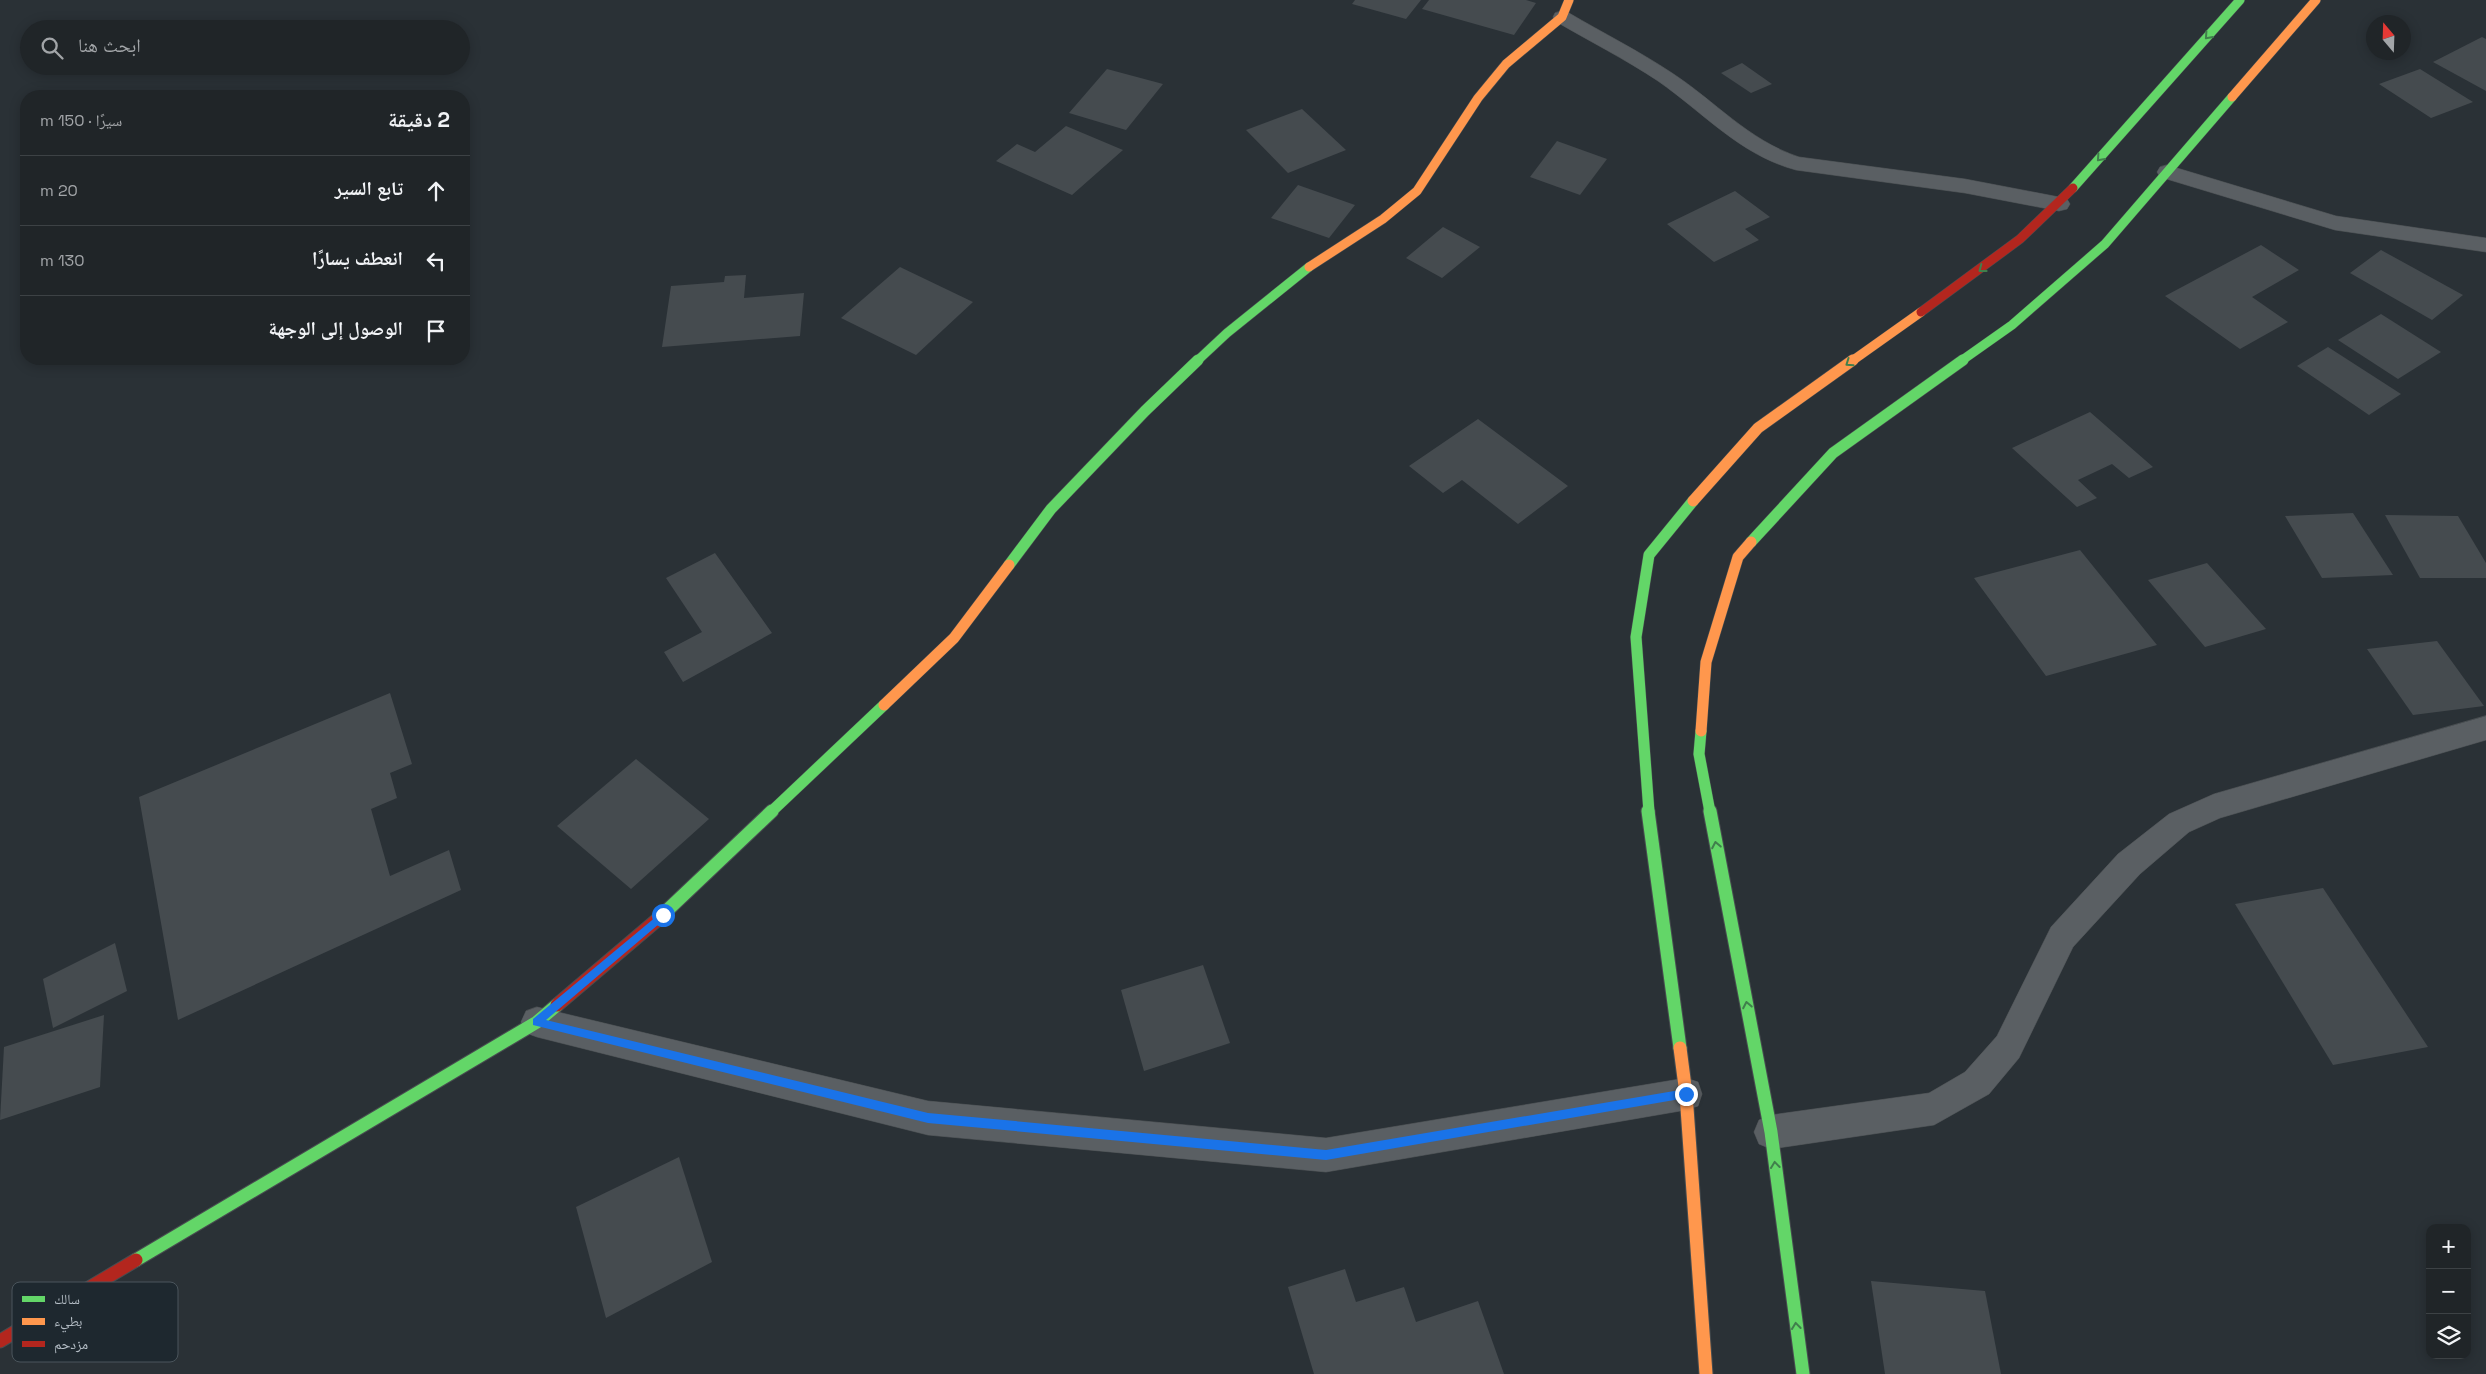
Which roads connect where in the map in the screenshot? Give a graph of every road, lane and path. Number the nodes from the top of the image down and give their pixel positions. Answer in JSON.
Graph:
{"nodes":[{"id":1,"x":2240,"y":0,"type":"edge"},
{"id":2,"x":2316,"y":0,"type":"edge"},
{"id":3,"x":1565,"y":8,"type":"edge"},
{"id":4,"x":2167,"y":172,"type":"junction"},
{"id":5,"x":2059,"y":204,"type":"junction"},
{"id":6,"x":2486,"y":244,"type":"edge"},
{"id":7,"x":2486,"y":728,"type":"edge"},
{"id":8,"x":537,"y":1022,"type":"junction"},
{"id":9,"x":1686,"y":1094,"type":"junction"},
{"id":10,"x":1771,"y":1132,"type":"junction"},
{"id":11,"x":99,"y":1282,"type":"edge"},
{"id":12,"x":12,"y":1334,"type":"edge"},
{"id":13,"x":0,"y":1341,"type":"edge"},
{"id":14,"x":1706,"y":1374,"type":"edge"},
{"id":15,"x":1803,"y":1374,"type":"edge"}],
"edges":[{"from":1,"to":5,"type":"main road","one_way":true},
{"from":2,"to":4,"type":"main road"},
{"from":3,"to":5,"type":"street"},
{"from":3,"to":8,"type":"main road"},
{"from":4,"to":6,"type":"street"},
{"from":10,"to":4,"type":"main road","one_way":true},
{"from":5,"to":9,"type":"main road","one_way":true},
{"from":7,"to":10,"type":"street"},
{"from":8,"to":9,"type":"street"},
{"from":8,"to":11,"type":"main road"},
{"from":9,"to":14,"type":"main road"},
{"from":15,"to":10,"type":"main road","one_way":true},
{"from":12,"to":13,"type":"main road"}]}
